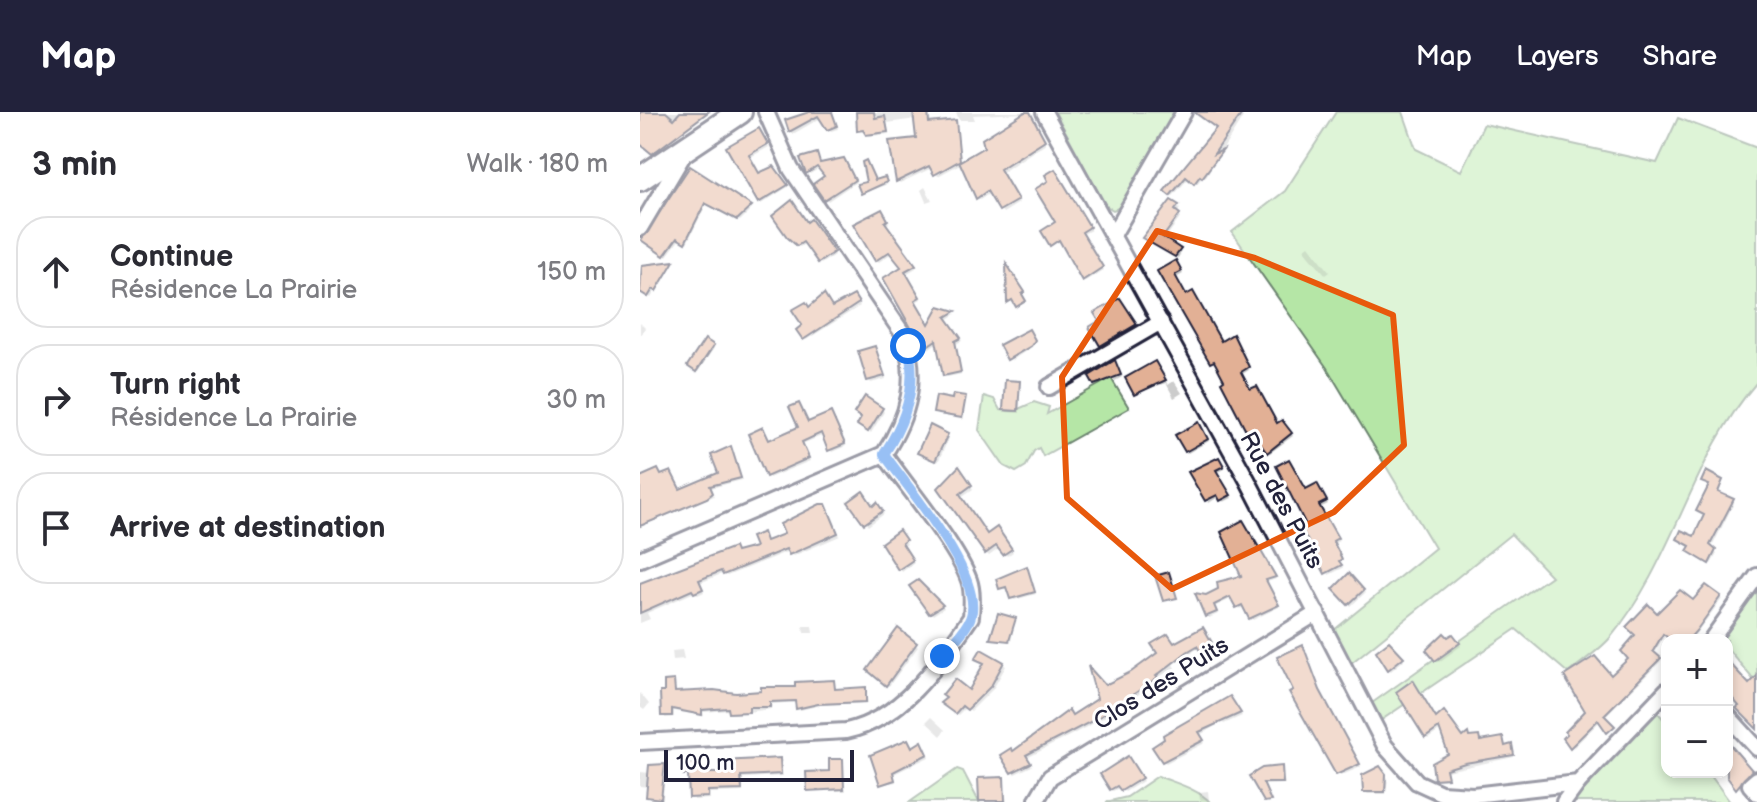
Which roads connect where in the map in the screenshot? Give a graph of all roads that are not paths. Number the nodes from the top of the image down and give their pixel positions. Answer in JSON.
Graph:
{"nodes":[{"id":1,"x":740,"y":112,"type":"edge"},
{"id":2,"x":766,"y":112,"type":"edge"},
{"id":3,"x":1044,"y":112,"type":"edge"},
{"id":4,"x":1184,"y":112,"type":"edge"},
{"id":5,"x":688,"y":147,"type":"junction"},
{"id":6,"x":640,"y":179,"type":"edge"},
{"id":7,"x":640,"y":228,"type":"edge"},
{"id":8,"x":1113,"y":235,"type":"junction"},
{"id":9,"x":1161,"y":322,"type":"junction"},
{"id":10,"x":1049,"y":387,"type":"dead end"},
{"id":11,"x":884,"y":454,"type":"junction"},
{"id":12,"x":640,"y":559,"type":"edge"},
{"id":13,"x":1757,"y":576,"type":"edge"},
{"id":14,"x":1317,"y":613,"type":"junction"},
{"id":15,"x":1715,"y":634,"type":"edge"},
{"id":16,"x":1661,"y":696,"type":"edge"},
{"id":17,"x":1733,"y":722,"type":"edge"},
{"id":18,"x":640,"y":742,"type":"edge"},
{"id":19,"x":1757,"y":748,"type":"edge"},
{"id":20,"x":1757,"y":779,"type":"edge"},
{"id":21,"x":1578,"y":783,"type":"junction"},
{"id":22,"x":1757,"y":793,"type":"edge"},
{"id":23,"x":1037,"y":799,"type":"dead end"},
{"id":24,"x":1564,"y":802,"type":"edge"}],
"edges":[{"from":1,"to":5,"type":"main road"},
{"from":2,"to":11,"type":"street"},
{"from":3,"to":8,"type":"street","name":"Rue des Puits"},
{"from":4,"to":8,"type":"street"},
{"from":5,"to":6,"type":"main road"},
{"from":5,"to":7,"type":"street"},
{"from":8,"to":9,"type":"street","name":"Rue des Puits"},
{"from":9,"to":10,"type":"street"},
{"from":9,"to":14,"type":"street","name":"Rue des Puits"},
{"from":11,"to":12,"type":"street"},
{"from":11,"to":18,"type":"street"},
{"from":13,"to":15,"type":"street"},
{"from":14,"to":21,"type":"street","name":"Rue des Puits"},
{"from":14,"to":23,"type":"street","name":"Clos des Puits"},
{"from":16,"to":21,"type":"street"},
{"from":17,"to":19,"type":"street"},
{"from":20,"to":22,"type":"street"},
{"from":21,"to":24,"type":"street"}]}
